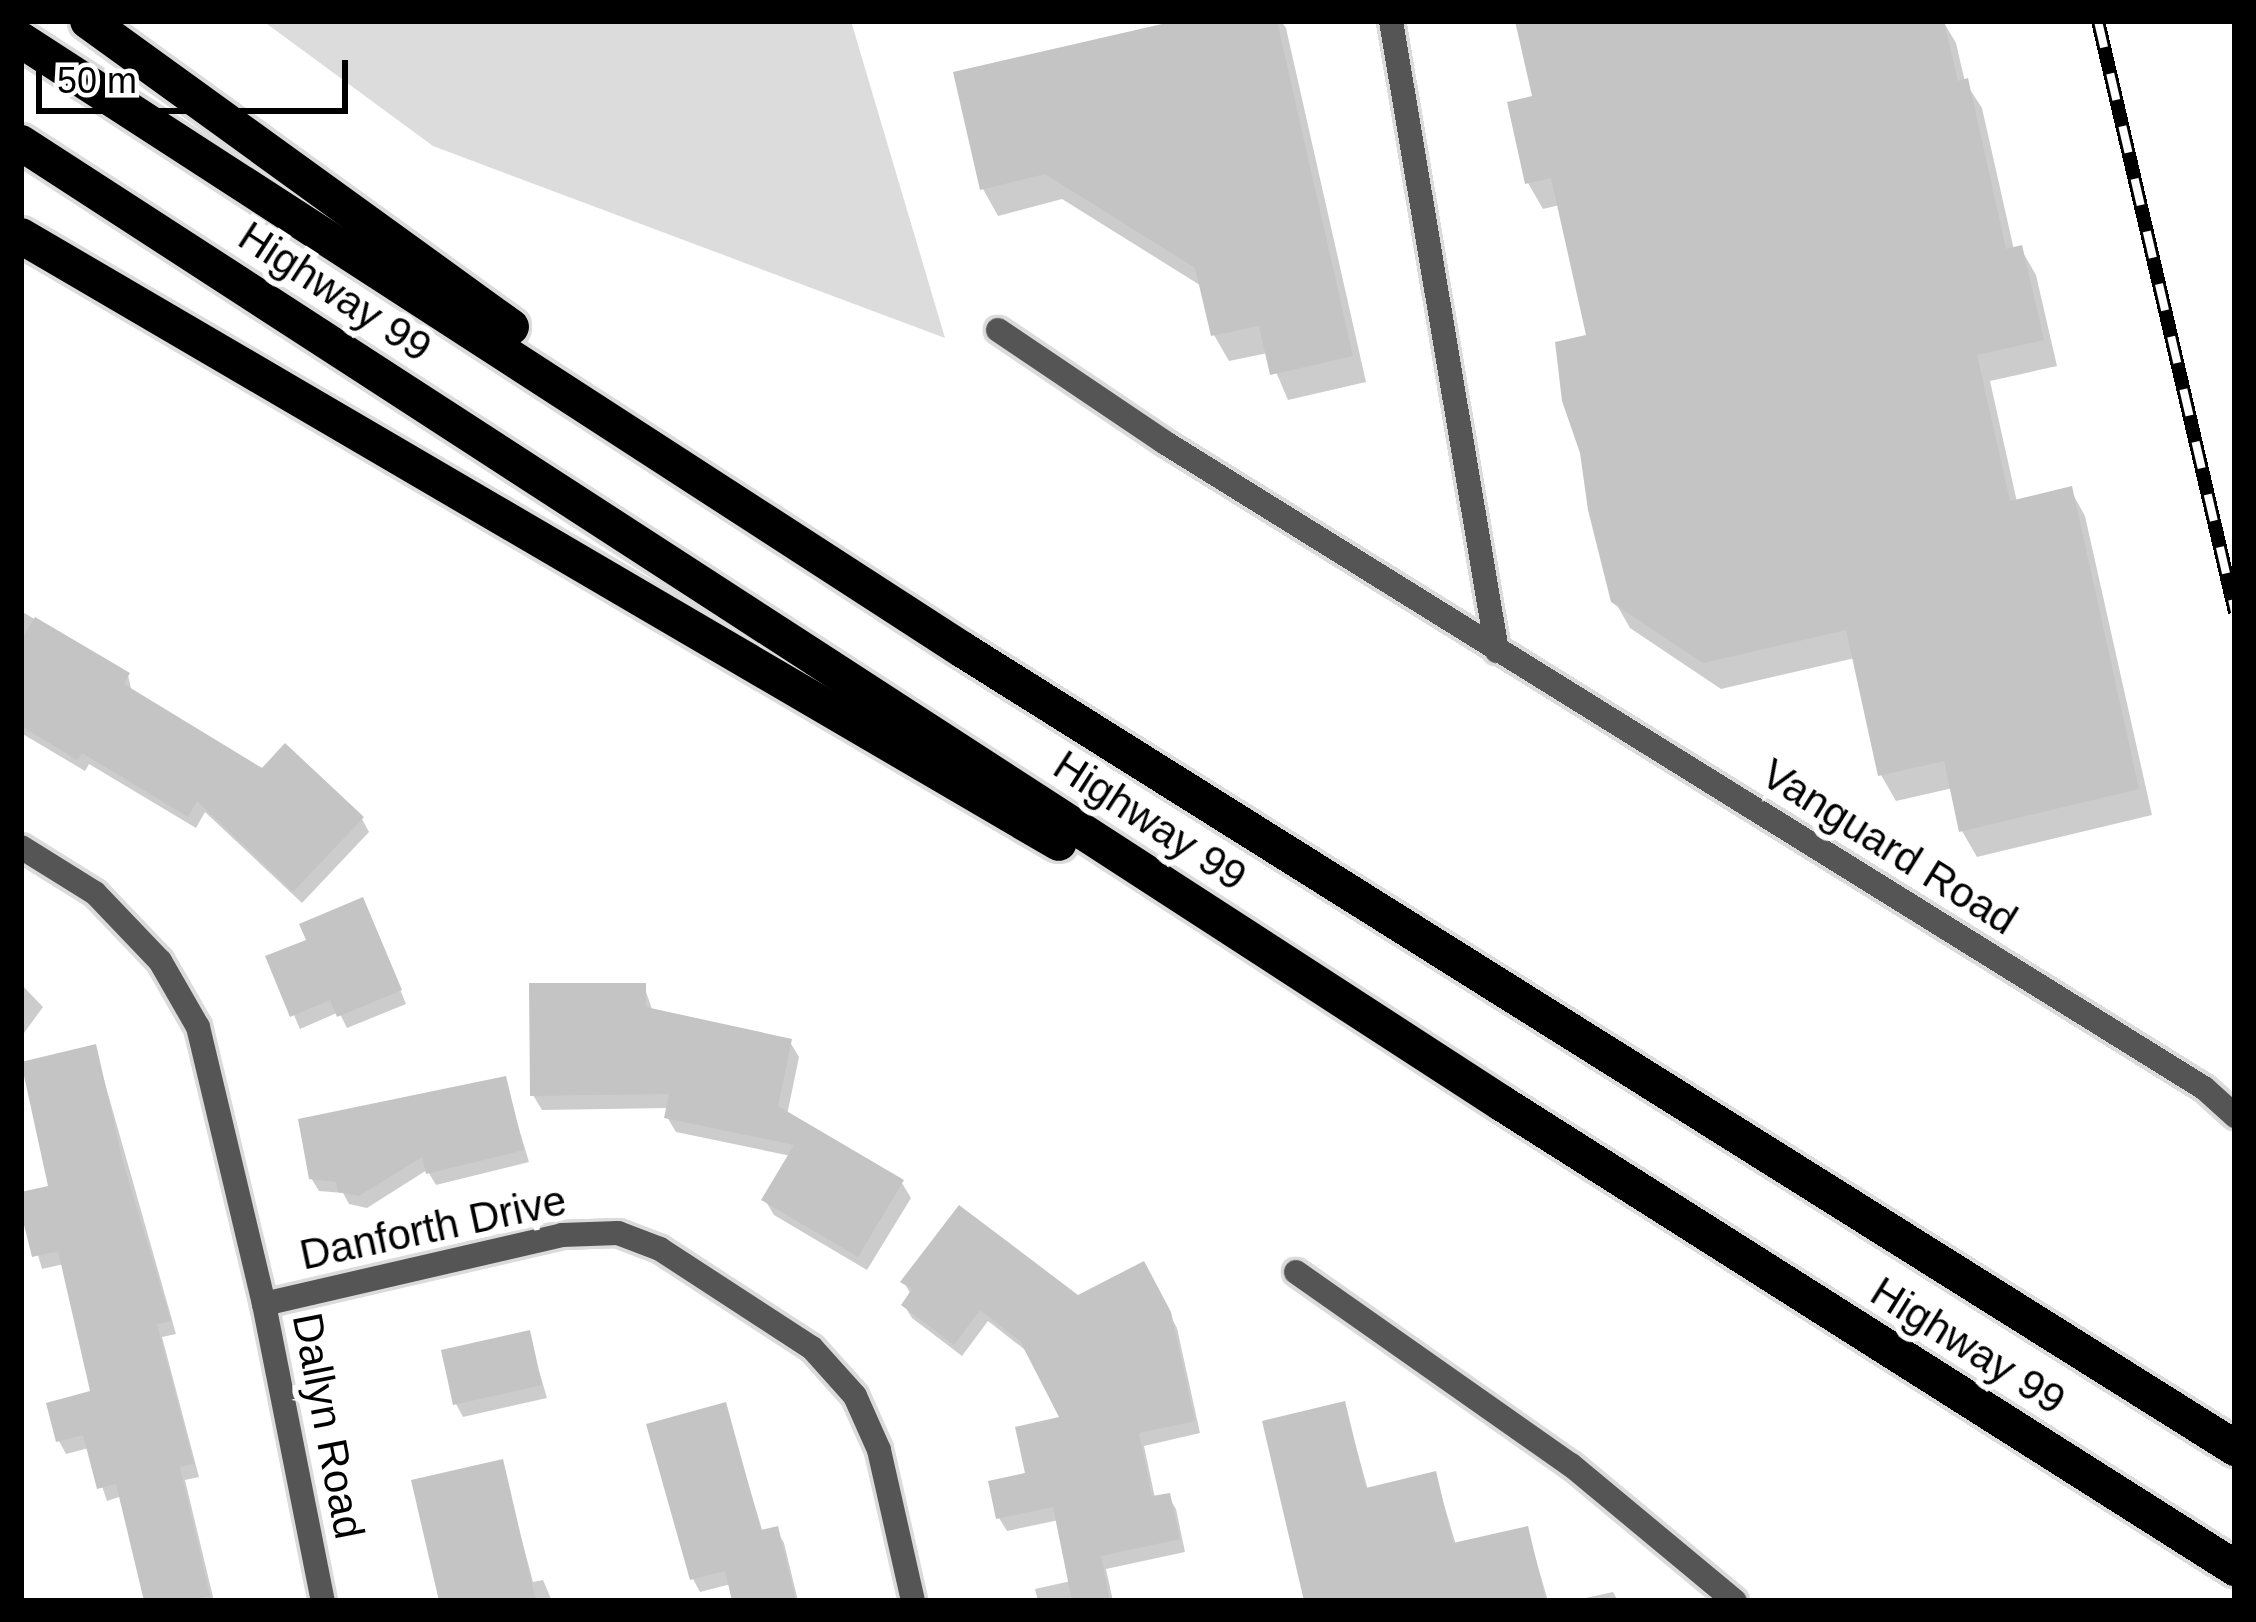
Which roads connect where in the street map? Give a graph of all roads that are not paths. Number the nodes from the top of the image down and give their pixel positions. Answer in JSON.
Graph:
{"nodes":[{"id":1,"x":88,"y":21,"type":"edge"},
{"id":2,"x":1391,"y":21,"type":"edge"},
{"id":3,"x":21,"y":40,"type":"edge"},
{"id":4,"x":21,"y":143,"type":"edge"},
{"id":5,"x":21,"y":236,"type":"edge"},
{"id":6,"x":998,"y":330,"type":"dead end"},
{"id":7,"x":963,"y":650,"type":"junction"},
{"id":8,"x":1498,"y":651,"type":"junction"},
{"id":9,"x":21,"y":847,"type":"edge"},
{"id":10,"x":1503,"y":1104,"type":"junction"},
{"id":11,"x":2235,"y":1116,"type":"edge"},
{"id":12,"x":1296,"y":1272,"type":"dead end"},
{"id":13,"x":264,"y":1304,"type":"junction"},
{"id":14,"x":2235,"y":1448,"type":"edge"},
{"id":15,"x":2235,"y":1568,"type":"edge"},
{"id":16,"x":1729,"y":1599,"type":"edge"},
{"id":17,"x":323,"y":1601,"type":"edge"},
{"id":18,"x":913,"y":1601,"type":"edge"}],
"edges":[{"from":1,"to":7,"type":"highway"},
{"from":2,"to":8,"type":"street"},
{"from":3,"to":7,"type":"highway","name":"Highway 99"},
{"from":4,"to":10,"type":"highway","name":"Highway 99"},
{"from":5,"to":10,"type":"highway"},
{"from":6,"to":8,"type":"street","name":"Vanguard Road"},
{"from":7,"to":14,"type":"highway","name":"Highway 99"},
{"from":8,"to":11,"type":"street","name":"Vanguard Road"},
{"from":9,"to":13,"type":"street","name":"Dallyn Road"},
{"from":10,"to":15,"type":"highway","name":"Highway 99"},
{"from":12,"to":16,"type":"street"},
{"from":13,"to":17,"type":"street","name":"Dallyn Road"},
{"from":13,"to":18,"type":"street","name":"Danforth Drive"}]}
